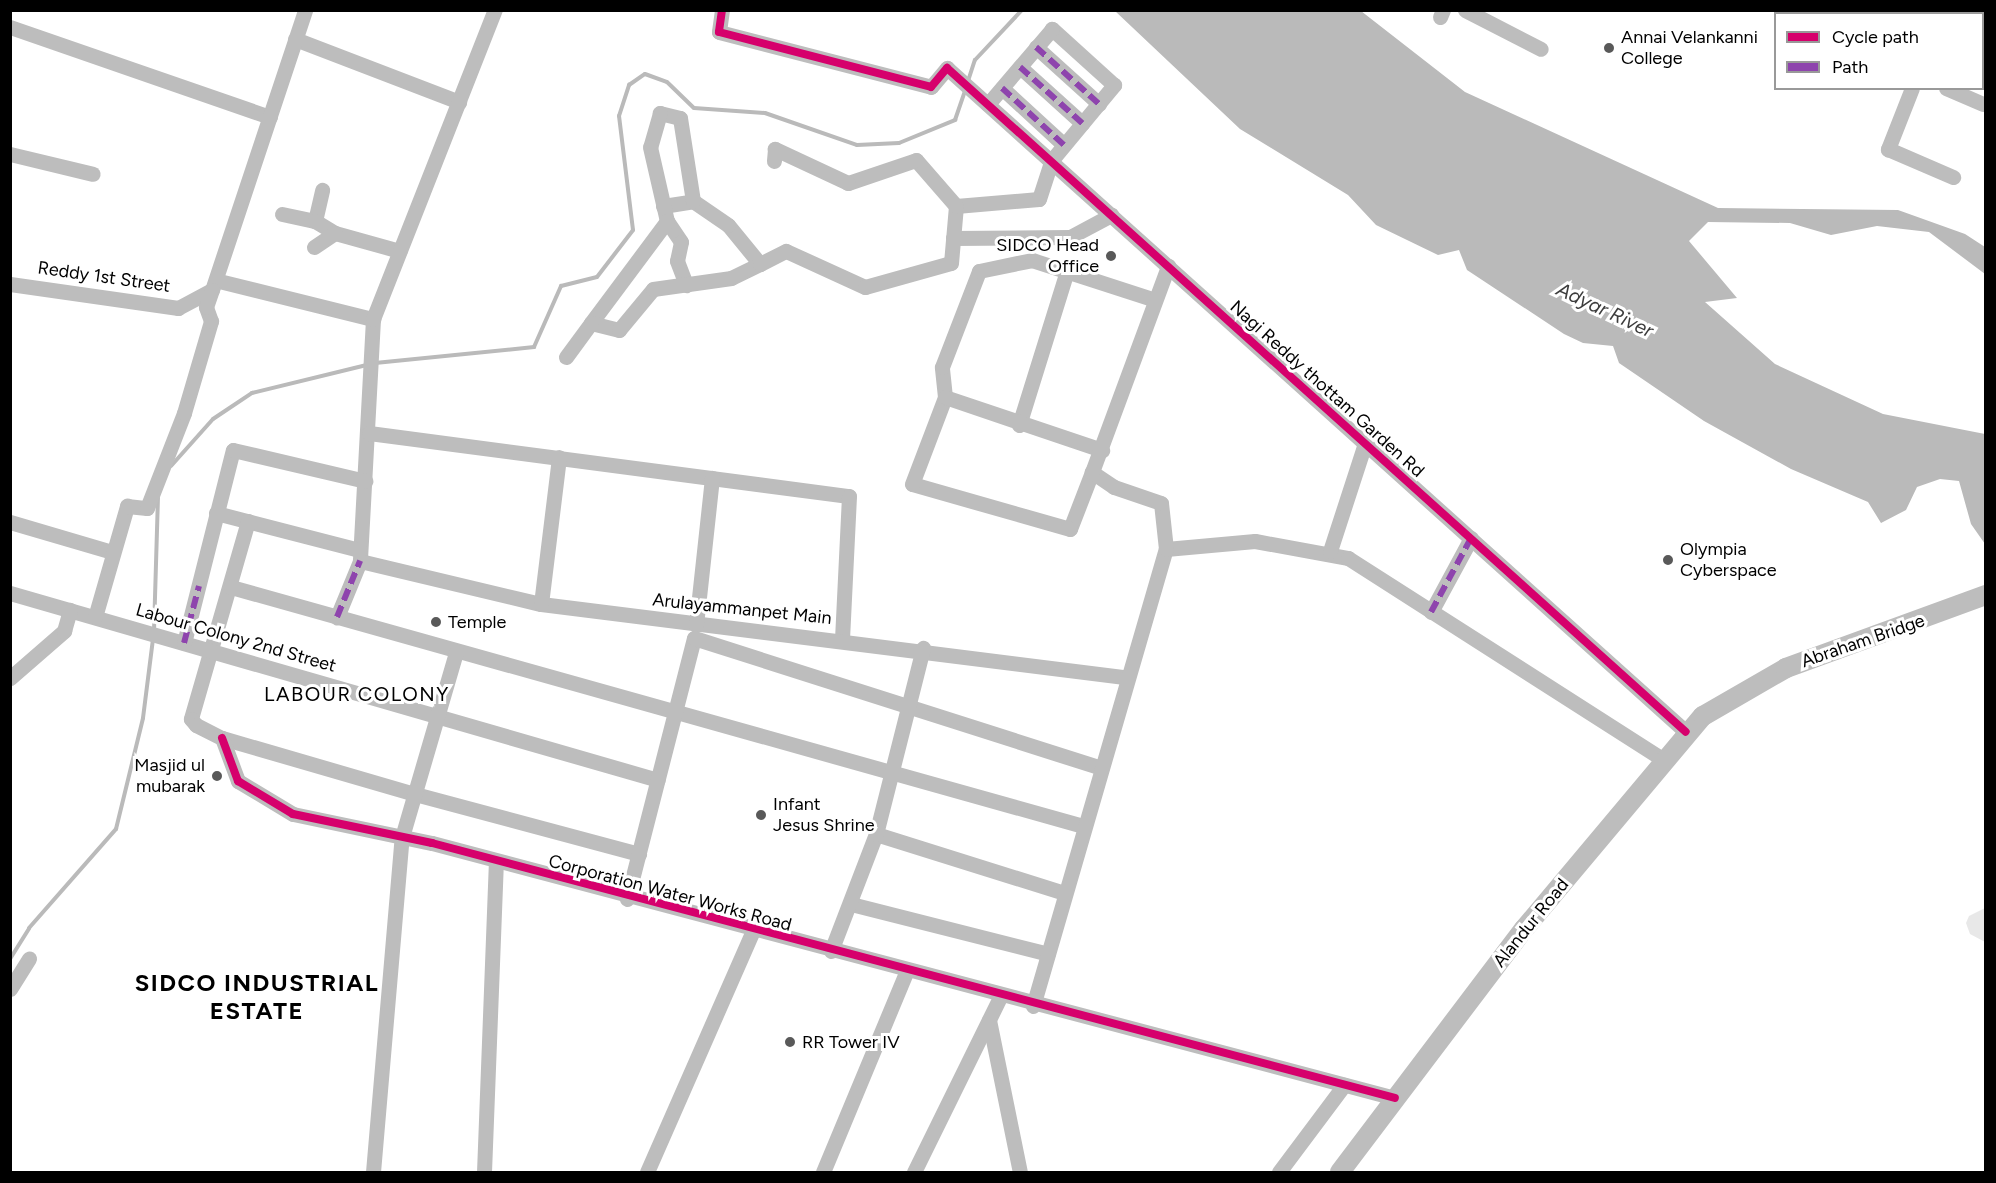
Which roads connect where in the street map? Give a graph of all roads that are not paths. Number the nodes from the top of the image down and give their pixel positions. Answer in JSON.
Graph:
{"nodes":[{"id":1,"x":304,"y":10,"type":"edge"},
{"id":2,"x":495,"y":10,"type":"edge"},
{"id":3,"x":722,"y":10,"type":"edge"},
{"id":4,"x":1465,"y":10,"type":"edge"},
{"id":5,"x":10,"y":27,"type":"edge"},
{"id":6,"x":295,"y":39,"type":"junction"},
{"id":7,"x":1036,"y":47,"type":"junction"},
{"id":8,"x":1541,"y":49,"type":"dead end"},
{"id":9,"x":1020,"y":67,"type":"junction"},
{"id":10,"x":1002,"y":88,"type":"junction"},
{"id":11,"x":1911,"y":90,"type":"edge"},
{"id":12,"x":1951,"y":90,"type":"edge"},
{"id":13,"x":459,"y":102,"type":"junction"},
{"id":14,"x":988,"y":104,"type":"junction"},
{"id":15,"x":1099,"y":104,"type":"junction"},
{"id":16,"x":1983,"y":104,"type":"dead end"},
{"id":17,"x":270,"y":117,"type":"junction"},
{"id":18,"x":1082,"y":123,"type":"junction"},
{"id":19,"x":1064,"y":145,"type":"junction"},
{"id":20,"x":10,"y":154,"type":"edge"},
{"id":21,"x":774,"y":161,"type":"dead end"},
{"id":22,"x":1051,"y":161,"type":"junction"},
{"id":23,"x":93,"y":174,"type":"dead end"},
{"id":24,"x":1953,"y":177,"type":"dead end"},
{"id":25,"x":322,"y":190,"type":"dead end"},
{"id":26,"x":693,"y":201,"type":"junction"},
{"id":27,"x":956,"y":206,"type":"junction"},
{"id":28,"x":665,"y":213,"type":"junction"},
{"id":29,"x":282,"y":214,"type":"dead end"},
{"id":30,"x":1111,"y":215,"type":"junction"},
{"id":31,"x":315,"y":221,"type":"junction"},
{"id":32,"x":334,"y":233,"type":"junction"},
{"id":33,"x":953,"y":238,"type":"junction"},
{"id":34,"x":314,"y":247,"type":"dead end"},
{"id":35,"x":400,"y":251,"type":"junction"},
{"id":36,"x":760,"y":264,"type":"junction"},
{"id":37,"x":1168,"y":266,"type":"junction"},
{"id":38,"x":1067,"y":271,"type":"junction"},
{"id":39,"x":10,"y":284,"type":"edge"},
{"id":40,"x":686,"y":285,"type":"junction"},
{"id":41,"x":215,"y":286,"type":"junction"},
{"id":42,"x":1152,"y":299,"type":"junction"},
{"id":43,"x":374,"y":319,"type":"junction"},
{"id":44,"x":591,"y":323,"type":"junction"},
{"id":45,"x":566,"y":357,"type":"dead end"},
{"id":46,"x":945,"y":397,"type":"junction"},
{"id":47,"x":1019,"y":425,"type":"junction"},
{"id":48,"x":369,"y":433,"type":"junction"},
{"id":49,"x":1365,"y":443,"type":"junction"},
{"id":50,"x":1102,"y":450,"type":"junction"},
{"id":51,"x":559,"y":457,"type":"junction"},
{"id":52,"x":1092,"y":472,"type":"junction"},
{"id":53,"x":712,"y":477,"type":"junction"},
{"id":54,"x":365,"y":481,"type":"junction"},
{"id":55,"x":216,"y":513,"type":"junction"},
{"id":56,"x":248,"y":521,"type":"junction"},
{"id":57,"x":10,"y":522,"type":"edge"},
{"id":58,"x":1471,"y":538,"type":"junction"},
{"id":59,"x":1166,"y":549,"type":"junction"},
{"id":60,"x":1330,"y":551,"type":"junction"},
{"id":61,"x":112,"y":552,"type":"junction"},
{"id":62,"x":359,"y":555,"type":"junction"},
{"id":63,"x":231,"y":587,"type":"junction"},
{"id":64,"x":10,"y":593,"type":"edge"},
{"id":65,"x":1986,"y":595,"type":"edge"},
{"id":66,"x":541,"y":604,"type":"junction"},
{"id":67,"x":70,"y":610,"type":"junction"},
{"id":68,"x":1431,"y":612,"type":"junction"},
{"id":69,"x":95,"y":617,"type":"junction"},
{"id":70,"x":337,"y":617,"type":"junction"},
{"id":71,"x":695,"y":632,"type":"junction"},
{"id":72,"x":842,"y":640,"type":"junction"},
{"id":73,"x":184,"y":643,"type":"junction"},
{"id":74,"x":923,"y":648,"type":"junction"},
{"id":75,"x":211,"y":650,"type":"junction"},
{"id":76,"x":456,"y":652,"type":"junction"},
{"id":77,"x":10,"y":662,"type":"edge"},
{"id":78,"x":27,"y":666,"type":"junction"},
{"id":79,"x":1124,"y":677,"type":"junction"},
{"id":80,"x":10,"y":678,"type":"edge"},
{"id":81,"x":1741,"y":690,"type":"joint"},
{"id":82,"x":910,"y":707,"type":"junction"},
{"id":83,"x":675,"y":714,"type":"junction"},
{"id":84,"x":438,"y":716,"type":"junction"},
{"id":85,"x":1686,"y":732,"type":"junction"},
{"id":86,"x":222,"y":738,"type":"junction"},
{"id":87,"x":1664,"y":760,"type":"junction"},
{"id":88,"x":1099,"y":767,"type":"junction"},
{"id":89,"x":893,"y":775,"type":"junction"},
{"id":90,"x":658,"y":780,"type":"junction"},
{"id":91,"x":415,"y":794,"type":"junction"},
{"id":92,"x":1083,"y":826,"type":"junction"},
{"id":93,"x":876,"y":834,"type":"junction"},
{"id":94,"x":402,"y":837,"type":"junction"},
{"id":95,"x":639,"y":854,"type":"junction"},
{"id":96,"x":496,"y":861,"type":"junction"},
{"id":97,"x":1064,"y":893,"type":"junction"},
{"id":98,"x":627,"y":899,"type":"junction"},
{"id":99,"x":850,"y":904,"type":"junction"},
{"id":100,"x":753,"y":930,"type":"junction"},
{"id":101,"x":831,"y":951,"type":"junction"},
{"id":102,"x":1048,"y":954,"type":"junction"},
{"id":103,"x":29,"y":958,"type":"dead end"},
{"id":104,"x":906,"y":973,"type":"junction"},
{"id":105,"x":10,"y":989,"type":"edge"},
{"id":106,"x":1000,"y":997,"type":"junction"},
{"id":107,"x":1034,"y":1006,"type":"junction"},
{"id":108,"x":988,"y":1020,"type":"junction"},
{"id":109,"x":1344,"y":1085,"type":"junction"},
{"id":110,"x":1395,"y":1098,"type":"junction"},
{"id":111,"x":373,"y":1173,"type":"edge"},
{"id":112,"x":484,"y":1173,"type":"edge"},
{"id":113,"x":647,"y":1173,"type":"edge"},
{"id":114,"x":823,"y":1173,"type":"edge"},
{"id":115,"x":914,"y":1173,"type":"edge"},
{"id":116,"x":1020,"y":1173,"type":"edge"},
{"id":117,"x":1279,"y":1173,"type":"edge"},
{"id":118,"x":1340,"y":1173,"type":"edge"}],
"edges":[{"from":1,"to":6,"type":"street"},
{"from":2,"to":13,"type":"street"},
{"from":3,"to":14,"type":"street","name":"Nagi Reddy thottam Garden Rd"},
{"from":4,"to":8,"type":"street"},
{"from":5,"to":17,"type":"street"},
{"from":6,"to":13,"type":"street"},
{"from":6,"to":17,"type":"street"},
{"from":7,"to":9,"type":"street"},
{"from":7,"to":15,"type":"street"},
{"from":7,"to":15,"type":"street"},
{"from":9,"to":10,"type":"street"},
{"from":9,"to":18,"type":"street"},
{"from":10,"to":14,"type":"street"},
{"from":10,"to":19,"type":"street"},
{"from":11,"to":24,"type":"street"},
{"from":12,"to":16,"type":"street"},
{"from":13,"to":35,"type":"street"},
{"from":14,"to":22,"type":"street","name":"Nagi Reddy thottam Garden Rd"},
{"from":15,"to":18,"type":"street"},
{"from":17,"to":41,"type":"street"},
{"from":18,"to":19,"type":"street"},
{"from":19,"to":22,"type":"street"},
{"from":20,"to":23,"type":"street"},
{"from":21,"to":27,"type":"street"},
{"from":22,"to":27,"type":"street"},
{"from":22,"to":30,"type":"street","name":"Nagi Reddy thottam Garden Rd"},
{"from":25,"to":31,"type":"street"},
{"from":26,"to":28,"type":"street"},
{"from":26,"to":28,"type":"street"},
{"from":26,"to":36,"type":"street"},
{"from":27,"to":33,"type":"street"},
{"from":28,"to":40,"type":"street"},
{"from":28,"to":44,"type":"street"},
{"from":29,"to":31,"type":"street"},
{"from":30,"to":33,"type":"street"},
{"from":30,"to":37,"type":"street","name":"Nagi Reddy thottam Garden Rd"},
{"from":31,"to":32,"type":"street"},
{"from":32,"to":34,"type":"street"},
{"from":32,"to":35,"type":"street"},
{"from":33,"to":36,"type":"street"},
{"from":35,"to":43,"type":"street"},
{"from":36,"to":40,"type":"street"},
{"from":37,"to":42,"type":"street"},
{"from":37,"to":49,"type":"street","name":"Nagi Reddy thottam Garden Rd"},
{"from":38,"to":42,"type":"street"},
{"from":38,"to":46,"type":"street"},
{"from":38,"to":47,"type":"street"},
{"from":39,"to":41,"type":"street","name":"Reddy 1st Street"},
{"from":40,"to":44,"type":"street"},
{"from":41,"to":43,"type":"street"},
{"from":41,"to":61,"type":"street"},
{"from":42,"to":50,"type":"street"},
{"from":43,"to":48,"type":"street"},
{"from":44,"to":45,"type":"street"},
{"from":46,"to":47,"type":"street"},
{"from":46,"to":52,"type":"street"},
{"from":47,"to":50,"type":"street"},
{"from":48,"to":51,"type":"street"},
{"from":48,"to":54,"type":"street"},
{"from":49,"to":58,"type":"street","name":"Nagi Reddy thottam Garden Rd"},
{"from":49,"to":60,"type":"street"},
{"from":50,"to":52,"type":"street"},
{"from":51,"to":53,"type":"street"},
{"from":51,"to":66,"type":"street"},
{"from":52,"to":59,"type":"street"},
{"from":53,"to":71,"type":"street"},
{"from":53,"to":72,"type":"street"},
{"from":54,"to":55,"type":"street"},
{"from":54,"to":62,"type":"street"},
{"from":55,"to":56,"type":"street","name":"Arulayammanpet Main"},
{"from":55,"to":73,"type":"street"},
{"from":56,"to":62,"type":"street","name":"Arulayammanpet Main"},
{"from":56,"to":63,"type":"street"},
{"from":57,"to":61,"type":"street"},
{"from":58,"to":68,"type":"street"},
{"from":58,"to":85,"type":"street","name":"Nagi Reddy thottam Garden Rd"},
{"from":59,"to":60,"type":"street"},
{"from":59,"to":79,"type":"street"},
{"from":60,"to":68,"type":"street"},
{"from":61,"to":69,"type":"street"},
{"from":62,"to":66,"type":"street","name":"Arulayammanpet Main"},
{"from":62,"to":70,"type":"street"},
{"from":63,"to":70,"type":"street"},
{"from":63,"to":75,"type":"street"},
{"from":64,"to":67,"type":"street","name":"Labour Colony 2nd Street"},
{"from":65,"to":81,"type":"main road","name":"Abraham Bridge"},
{"from":66,"to":71,"type":"street","name":"Arulayammanpet Main"},
{"from":67,"to":69,"type":"street","name":"Labour Colony 2nd Street"},
{"from":67,"to":78,"type":"street"},
{"from":68,"to":87,"type":"street"},
{"from":69,"to":73,"type":"street","name":"Labour Colony 2nd Street"},
{"from":70,"to":76,"type":"street"},
{"from":71,"to":72,"type":"street","name":"Arulayammanpet Main"},
{"from":71,"to":82,"type":"street"},
{"from":71,"to":83,"type":"street"},
{"from":72,"to":74,"type":"street","name":"Arulayammanpet Main"},
{"from":73,"to":75,"type":"street","name":"Labour Colony 2nd Street"},
{"from":74,"to":79,"type":"street","name":"Arulayammanpet Main"},
{"from":74,"to":82,"type":"street"},
{"from":75,"to":84,"type":"street","name":"Labour Colony 2nd Street"},
{"from":75,"to":86,"type":"street"},
{"from":76,"to":83,"type":"street"},
{"from":76,"to":84,"type":"street"},
{"from":77,"to":78,"type":"street"},
{"from":78,"to":80,"type":"street"},
{"from":79,"to":88,"type":"street"},
{"from":81,"to":85,"type":"main road","name":"Alandur Road"},
{"from":82,"to":88,"type":"street"},
{"from":82,"to":89,"type":"street"},
{"from":83,"to":89,"type":"street"},
{"from":83,"to":90,"type":"street"},
{"from":84,"to":90,"type":"street","name":"Labour Colony 2nd Street"},
{"from":84,"to":91,"type":"street"},
{"from":85,"to":87,"type":"main road","name":"Alandur Road"},
{"from":86,"to":91,"type":"street"},
{"from":86,"to":94,"type":"street","name":"Corporation Water Works Road"},
{"from":87,"to":110,"type":"main road","name":"Alandur Road"},
{"from":88,"to":92,"type":"street"},
{"from":89,"to":92,"type":"street"},
{"from":89,"to":93,"type":"street"},
{"from":90,"to":95,"type":"street"},
{"from":91,"to":94,"type":"street"},
{"from":91,"to":95,"type":"street"},
{"from":92,"to":97,"type":"street"},
{"from":93,"to":97,"type":"street"},
{"from":93,"to":99,"type":"street"},
{"from":94,"to":96,"type":"street","name":"Corporation Water Works Road"},
{"from":94,"to":111,"type":"street"},
{"from":95,"to":98,"type":"street"},
{"from":96,"to":98,"type":"street","name":"Corporation Water Works Road"},
{"from":96,"to":112,"type":"street"},
{"from":97,"to":102,"type":"street"},
{"from":98,"to":100,"type":"street","name":"Corporation Water Works Road"},
{"from":99,"to":101,"type":"street"},
{"from":99,"to":102,"type":"street"},
{"from":100,"to":101,"type":"street","name":"Corporation Water Works Road"},
{"from":100,"to":113,"type":"street"},
{"from":101,"to":104,"type":"street","name":"Corporation Water Works Road"},
{"from":102,"to":107,"type":"street"},
{"from":103,"to":105,"type":"street"},
{"from":104,"to":106,"type":"street","name":"Corporation Water Works Road"},
{"from":104,"to":114,"type":"street"},
{"from":106,"to":107,"type":"street","name":"Corporation Water Works Road"},
{"from":106,"to":108,"type":"street"},
{"from":107,"to":109,"type":"street","name":"Corporation Water Works Road"},
{"from":108,"to":115,"type":"street"},
{"from":108,"to":116,"type":"street"},
{"from":109,"to":110,"type":"street","name":"Corporation Water Works Road"},
{"from":109,"to":117,"type":"street"},
{"from":110,"to":118,"type":"main road","name":"Alandur Road"}]}
